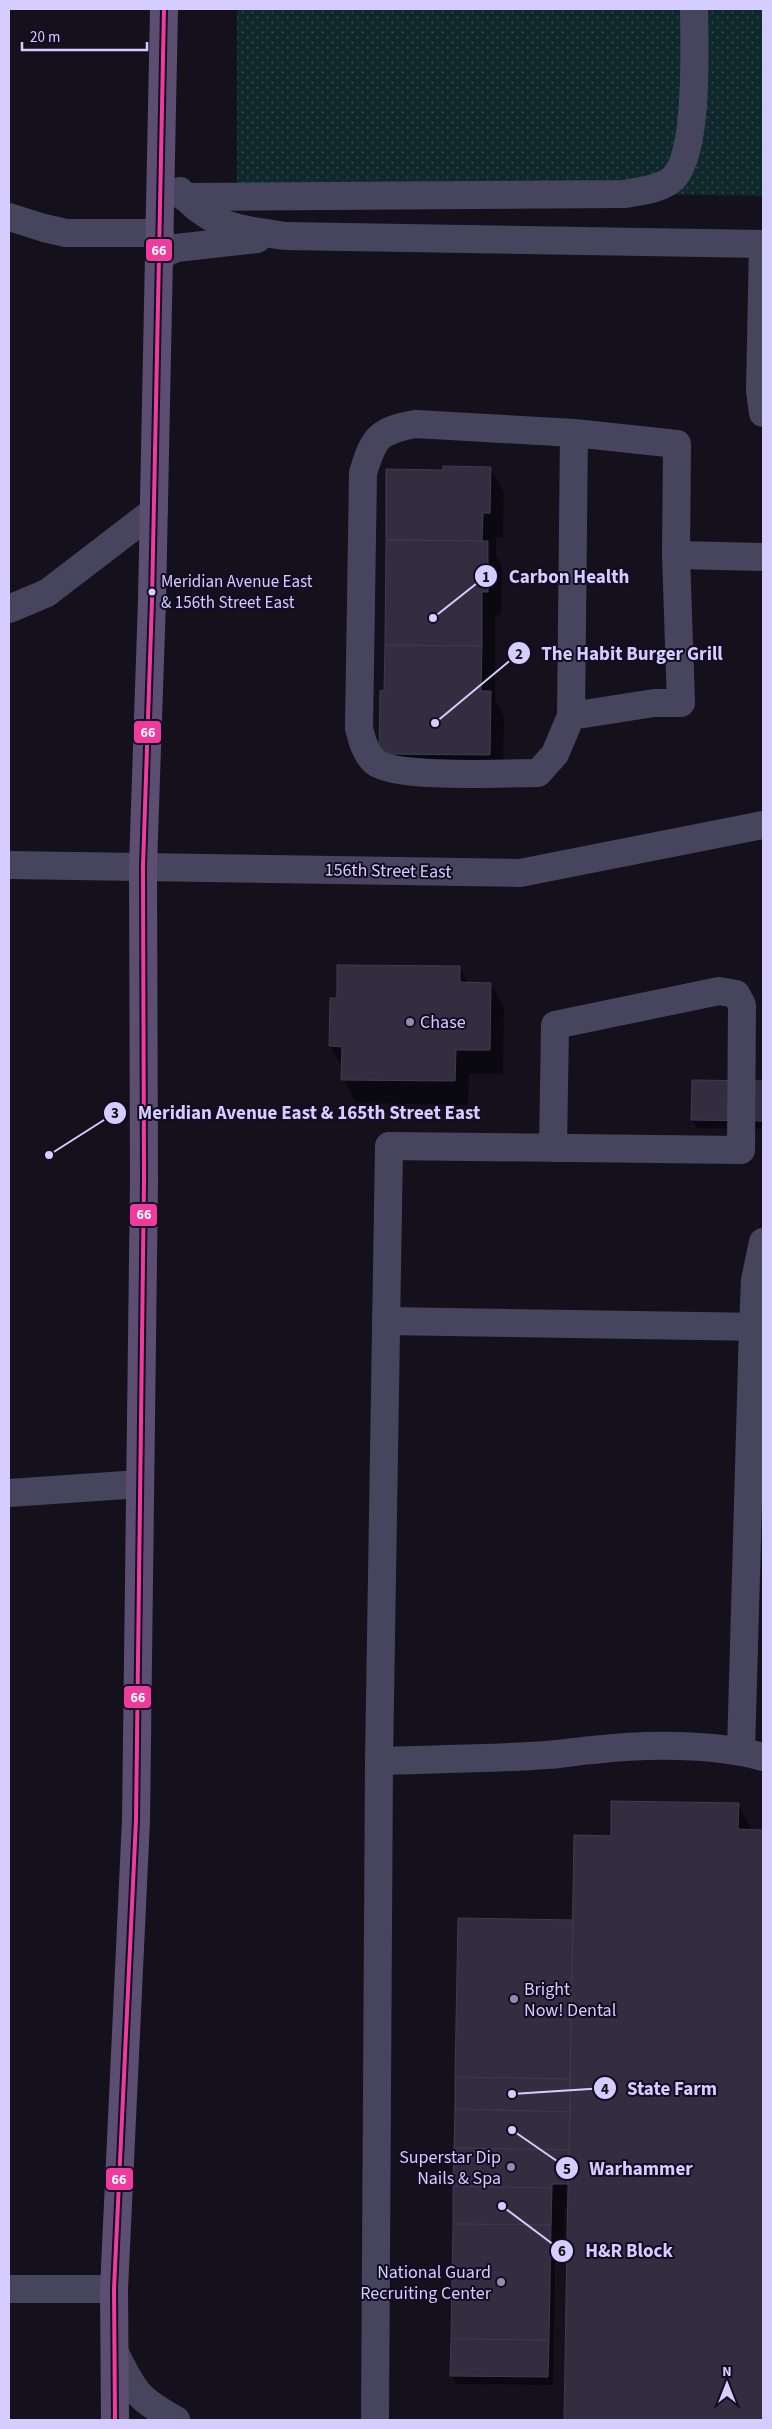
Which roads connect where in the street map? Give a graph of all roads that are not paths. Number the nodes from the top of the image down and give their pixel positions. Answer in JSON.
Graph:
{"nodes":[{"id":1,"x":164,"y":9,"type":"edge"},
{"id":2,"x":694,"y":9,"type":"edge"},
{"id":3,"x":161,"y":169,"type":"junction"},
{"id":4,"x":184,"y":196,"type":"junction"},
{"id":5,"x":9,"y":217,"type":"edge"},
{"id":6,"x":286,"y":236,"type":"junction"},
{"id":7,"x":160,"y":244,"type":"junction"},
{"id":8,"x":763,"y":244,"type":"edge"},
{"id":9,"x":763,"y":413,"type":"edge"},
{"id":10,"x":574,"y":433,"type":"junction"},
{"id":11,"x":154,"y":511,"type":"junction"},
{"id":12,"x":676,"y":555,"type":"junction"},
{"id":13,"x":763,"y":557,"type":"edge"},
{"id":14,"x":9,"y":609,"type":"edge"},
{"id":15,"x":570,"y":716,"type":"junction"},
{"id":16,"x":763,"y":825,"type":"edge"},
{"id":17,"x":9,"y":866,"type":"edge"},
{"id":18,"x":143,"y":866,"type":"junction"},
{"id":19,"x":554,"y":1148,"type":"junction"},
{"id":20,"x":763,"y":1242,"type":"edge"},
{"id":21,"x":386,"y":1322,"type":"junction"},
{"id":22,"x":758,"y":1327,"type":"edge"},
{"id":23,"x":140,"y":1484,"type":"junction"},
{"id":24,"x":9,"y":1494,"type":"edge"},
{"id":25,"x":752,"y":1754,"type":"edge"},
{"id":26,"x":379,"y":1761,"type":"junction"},
{"id":27,"x":114,"y":2289,"type":"junction"},
{"id":28,"x":9,"y":2290,"type":"edge"},
{"id":29,"x":115,"y":2353,"type":"junction"},
{"id":30,"x":115,"y":2420,"type":"edge"},
{"id":31,"x":176,"y":2420,"type":"edge"},
{"id":32,"x":375,"y":2420,"type":"edge"}],
"edges":[{"from":1,"to":3,"type":"main road"},
{"from":2,"to":4,"type":"street"},
{"from":3,"to":4,"type":"street"},
{"from":3,"to":7,"type":"main road"},
{"from":4,"to":6,"type":"street"},
{"from":5,"to":7,"type":"street"},
{"from":6,"to":7,"type":"street"},
{"from":6,"to":8,"type":"street"},
{"from":7,"to":11,"type":"main road"},
{"from":8,"to":9,"type":"street"},
{"from":10,"to":12,"type":"street"},
{"from":10,"to":15,"type":"street"},
{"from":10,"to":15,"type":"street"},
{"from":11,"to":14,"type":"street"},
{"from":11,"to":18,"type":"main road"},
{"from":12,"to":13,"type":"street"},
{"from":12,"to":15,"type":"street"},
{"from":16,"to":18,"type":"street","name":"156th Street East"},
{"from":17,"to":18,"type":"street","name":"156th Street East"},
{"from":18,"to":23,"type":"main road"},
{"from":19,"to":19,"type":"street"},
{"from":19,"to":21,"type":"street"},
{"from":20,"to":22,"type":"street"},
{"from":21,"to":22,"type":"street"},
{"from":21,"to":26,"type":"street"},
{"from":22,"to":25,"type":"street"},
{"from":23,"to":24,"type":"street"},
{"from":23,"to":27,"type":"main road"},
{"from":25,"to":26,"type":"street"},
{"from":26,"to":32,"type":"street"},
{"from":27,"to":28,"type":"street"},
{"from":27,"to":29,"type":"main road"},
{"from":29,"to":30,"type":"main road"},
{"from":29,"to":31,"type":"street"}]}
